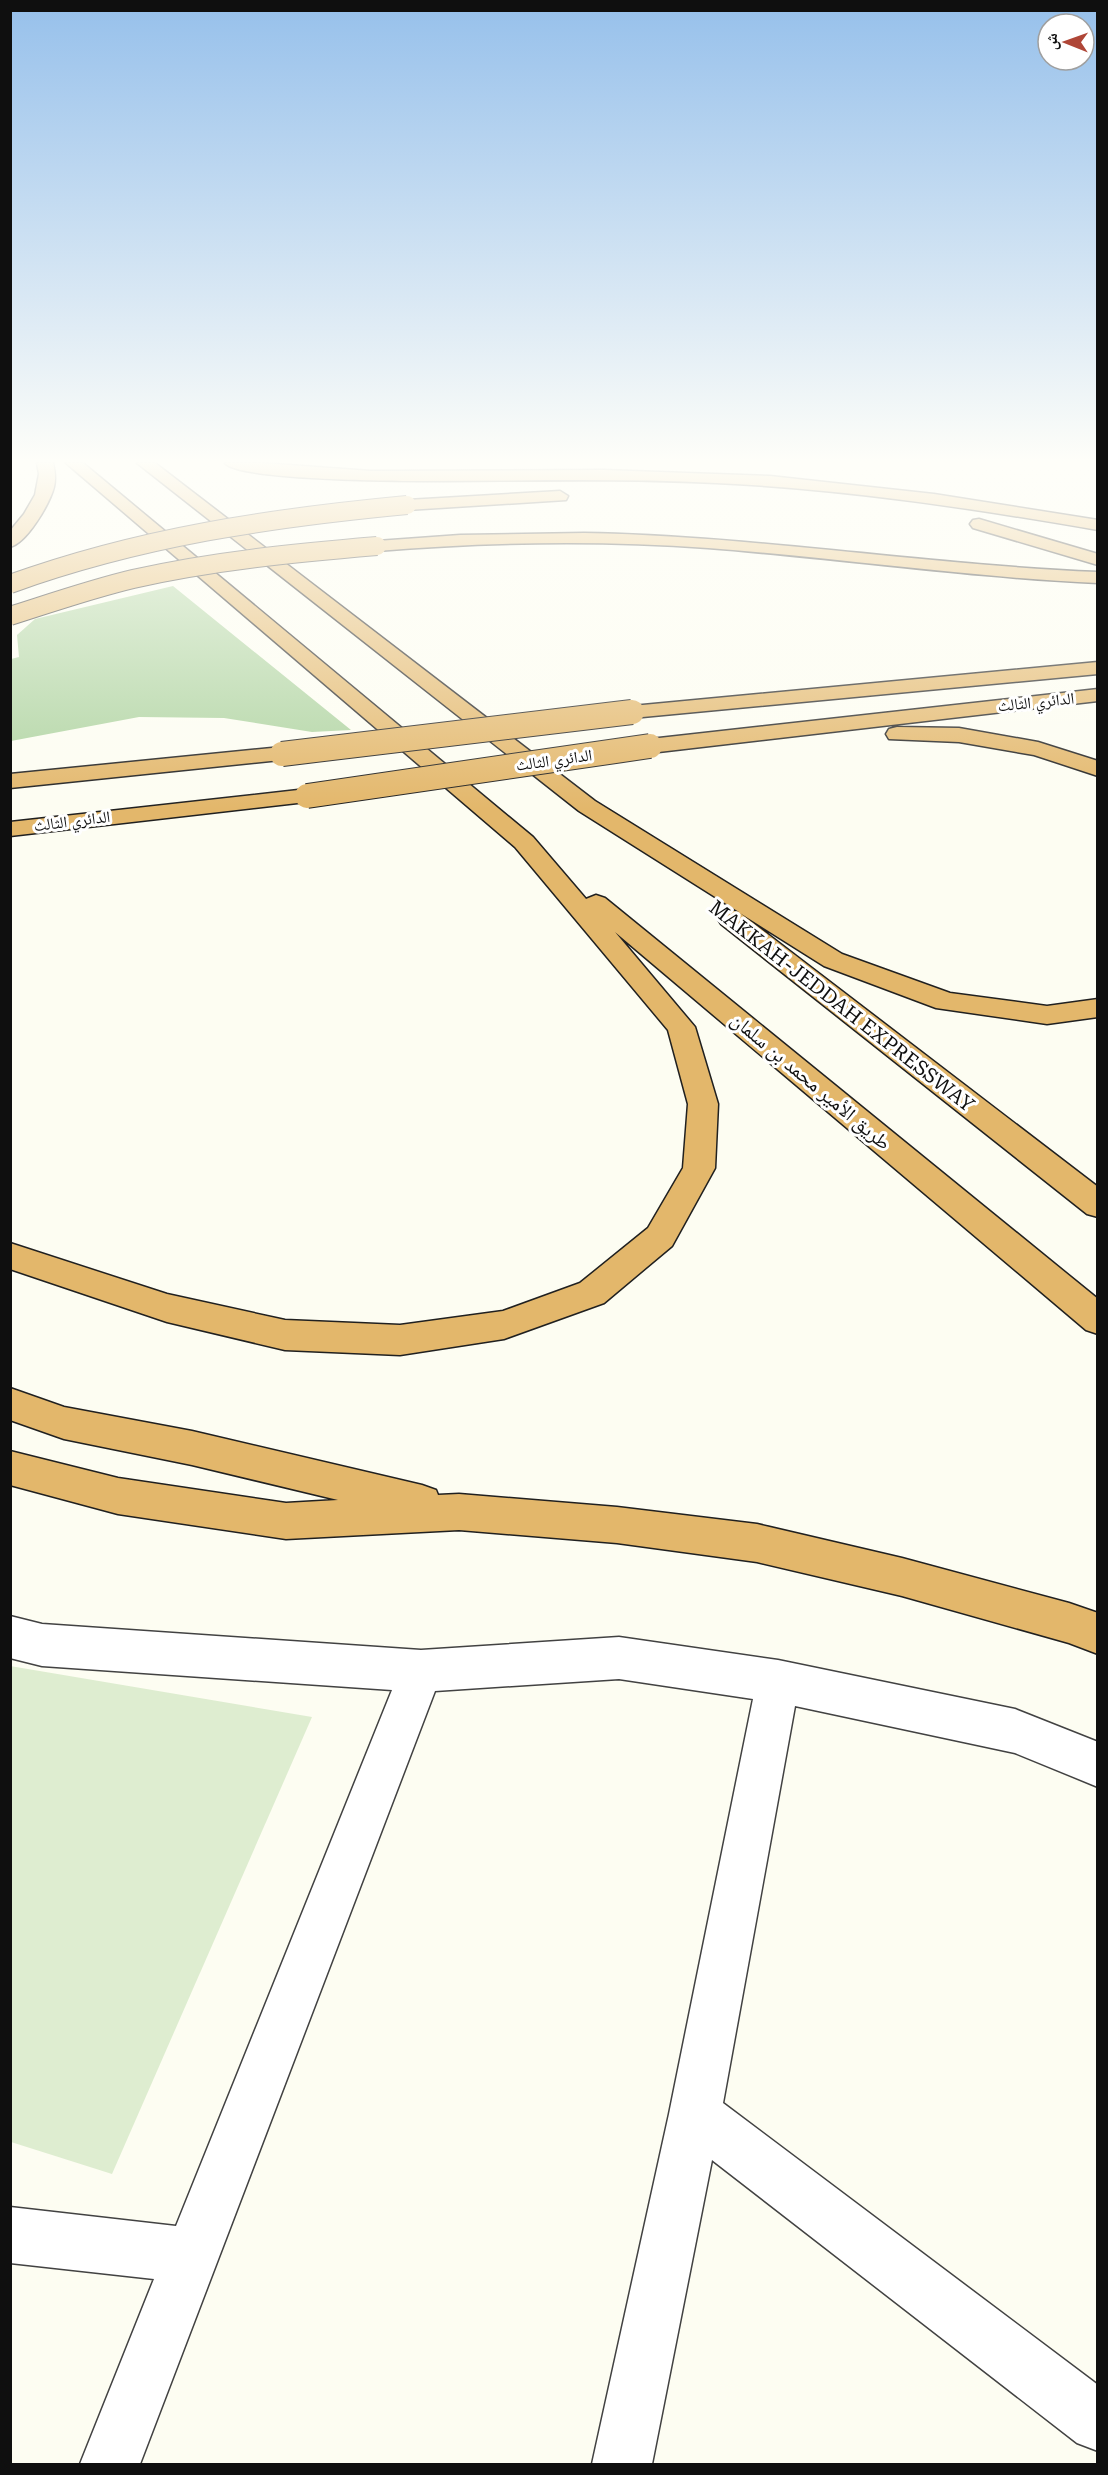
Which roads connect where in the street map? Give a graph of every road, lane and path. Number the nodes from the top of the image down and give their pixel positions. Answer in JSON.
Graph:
{"nodes":[{"id":1,"x":27,"y":578,"type":"edge"},
{"id":2,"x":142,"y":578,"type":"edge"},
{"id":3,"x":211,"y":578,"type":"edge"},
{"id":4,"x":294,"y":578,"type":"edge"},
{"id":5,"x":10,"y":584,"type":"edge"},
{"id":6,"x":10,"y":616,"type":"edge"},
{"id":7,"x":1098,"y":668,"type":"edge"},
{"id":8,"x":1098,"y":695,"type":"edge"},
{"id":9,"x":766,"y":730,"type":"junction"},
{"id":10,"x":1098,"y":769,"type":"edge"},
{"id":11,"x":10,"y":781,"type":"edge"},
{"id":12,"x":587,"y":806,"type":"junction"},
{"id":13,"x":163,"y":810,"type":"junction"},
{"id":14,"x":10,"y":829,"type":"edge"},
{"id":15,"x":524,"y":842,"type":"junction"},
{"id":16,"x":10,"y":844,"type":"edge"},
{"id":17,"x":1098,"y":1008,"type":"edge"},
{"id":18,"x":1098,"y":1205,"type":"edge"},
{"id":19,"x":10,"y":1256,"type":"edge"},
{"id":20,"x":1098,"y":1320,"type":"edge"},
{"id":21,"x":10,"y":1404,"type":"edge"},
{"id":22,"x":10,"y":1468,"type":"edge"},
{"id":23,"x":459,"y":1512,"type":"junction"},
{"id":24,"x":1098,"y":1634,"type":"edge"},
{"id":25,"x":10,"y":1637,"type":"edge"},
{"id":26,"x":421,"y":1671,"type":"junction"},
{"id":27,"x":778,"y":1682,"type":"junction"},
{"id":28,"x":1098,"y":1765,"type":"edge"},
{"id":29,"x":695,"y":2114,"type":"junction"},
{"id":30,"x":10,"y":2235,"type":"edge"},
{"id":31,"x":193,"y":2256,"type":"junction"},
{"id":32,"x":1098,"y":2422,"type":"edge"},
{"id":33,"x":110,"y":2464,"type":"edge"},
{"id":34,"x":622,"y":2464,"type":"edge"}],
"edges":[{"from":1,"to":5,"type":"highway","bridge":true},
{"from":2,"to":6,"type":"highway","bridge":true},
{"from":3,"to":15,"type":"highway"},
{"from":4,"to":12,"type":"highway"},
{"from":7,"to":11,"type":"highway","name":"الدائري الثالث","bridge":true},
{"from":8,"to":9,"type":"highway","name":"الدائري الثالث"},
{"from":9,"to":10,"type":"highway"},
{"from":9,"to":13,"type":"highway","name":"الدائري الثالث","bridge":true},
{"from":12,"to":17,"type":"highway"},
{"from":12,"to":18,"type":"highway","name":"MAKKAH-JEDDAH EXPRESSWAY"},
{"from":13,"to":14,"type":"highway","name":"الدائري الثالث"},
{"from":13,"to":16,"type":"highway"},
{"from":15,"to":19,"type":"highway"},
{"from":15,"to":20,"type":"highway","name":"طريق الأمير محمد بن سلمان"},
{"from":21,"to":23,"type":"highway"},
{"from":22,"to":23,"type":"highway"},
{"from":23,"to":24,"type":"highway"},
{"from":25,"to":26,"type":"street"},
{"from":26,"to":27,"type":"street"},
{"from":26,"to":31,"type":"street"},
{"from":27,"to":28,"type":"street"},
{"from":27,"to":29,"type":"street"},
{"from":29,"to":32,"type":"street"},
{"from":29,"to":34,"type":"street"},
{"from":30,"to":31,"type":"street"},
{"from":31,"to":33,"type":"street"}]}
